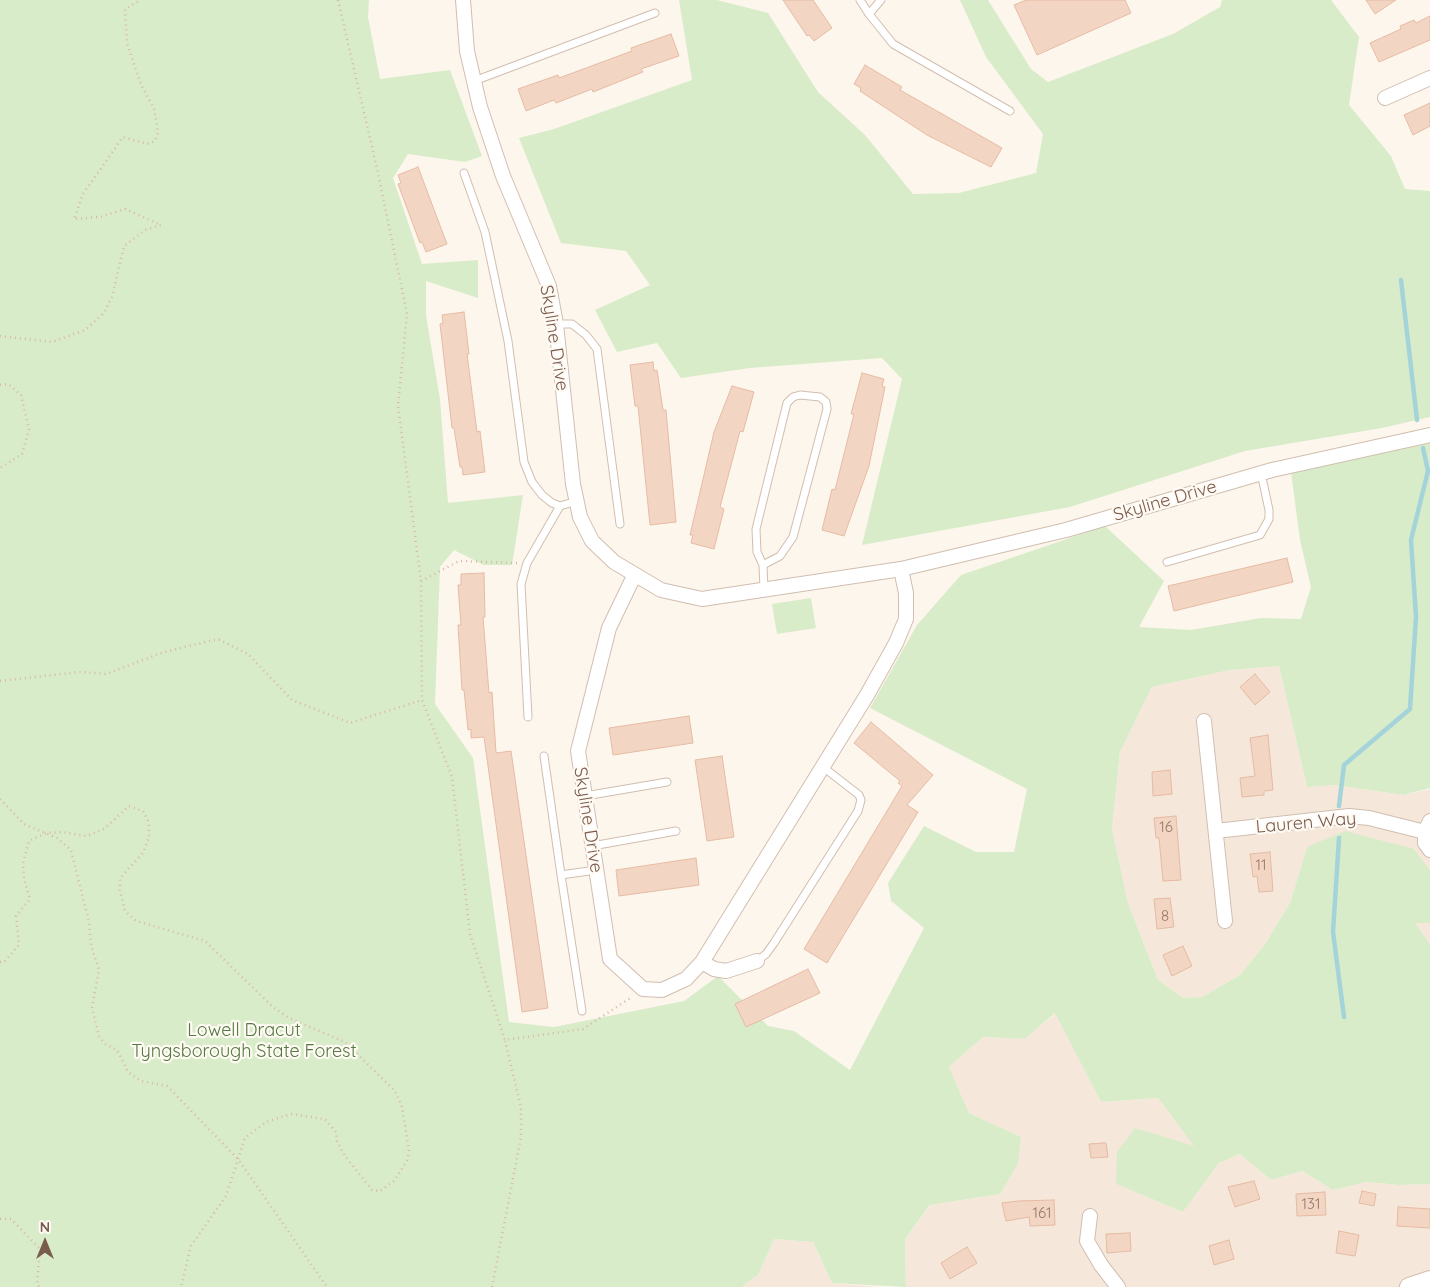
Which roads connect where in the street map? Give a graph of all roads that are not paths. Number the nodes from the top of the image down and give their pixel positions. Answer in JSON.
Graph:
{"nodes":[{"id":1,"x":463,"y":0,"type":"edge"},
{"id":2,"x":860,"y":0,"type":"edge"},
{"id":3,"x":881,"y":0,"type":"edge"},
{"id":4,"x":655,"y":13,"type":"dead end"},
{"id":5,"x":869,"y":14,"type":"junction"},
{"id":6,"x":1430,"y":78,"type":"edge"},
{"id":7,"x":474,"y":81,"type":"junction"},
{"id":8,"x":1385,"y":98,"type":"dead end"},
{"id":9,"x":1010,"y":111,"type":"dead end"},
{"id":10,"x":464,"y":173,"type":"dead end"},
{"id":11,"x":556,"y":324,"type":"junction"},
{"id":12,"x":1430,"y":435,"type":"edge"},
{"id":13,"x":1261,"y":473,"type":"junction"},
{"id":14,"x":577,"y":501,"type":"junction"},
{"id":15,"x":560,"y":506,"type":"junction"},
{"id":16,"x":620,"y":524,"type":"dead end"},
{"id":17,"x":1168,"y":562,"type":"dead end"},
{"id":18,"x":763,"y":565,"type":"junction"},
{"id":19,"x":901,"y":569,"type":"junction"},
{"id":20,"x":634,"y":576,"type":"junction"},
{"id":21,"x":764,"y":589,"type":"junction"},
{"id":22,"x":528,"y":717,"type":"dead end"},
{"id":23,"x":1204,"y":721,"type":"dead end"},
{"id":24,"x":544,"y":756,"type":"dead end"},
{"id":25,"x":823,"y":767,"type":"junction"},
{"id":26,"x":666,"y":782,"type":"dead end"},
{"id":27,"x":585,"y":796,"type":"junction"},
{"id":28,"x":1428,"y":827,"type":"edge"},
{"id":29,"x":676,"y":831,"type":"dead end"},
{"id":30,"x":1216,"y":832,"type":"junction"},
{"id":31,"x":592,"y":846,"type":"junction"},
{"id":32,"x":1430,"y":850,"type":"edge"},
{"id":33,"x":596,"y":870,"type":"junction"},
{"id":34,"x":562,"y":875,"type":"junction"},
{"id":35,"x":1225,"y":921,"type":"dead end"},
{"id":36,"x":758,"y":961,"type":"joint"},
{"id":37,"x":702,"y":962,"type":"junction"},
{"id":38,"x":582,"y":1011,"type":"dead end"},
{"id":39,"x":1090,"y":1216,"type":"dead end"},
{"id":40,"x":1430,"y":1280,"type":"edge"},
{"id":41,"x":1118,"y":1287,"type":"edge"},
{"id":42,"x":1409,"y":1287,"type":"edge"}],
"edges":[{"from":1,"to":7,"type":"street","name":"Skyline Drive"},
{"from":2,"to":5,"type":"lane"},
{"from":3,"to":5,"type":"lane"},
{"from":4,"to":7,"type":"lane"},
{"from":5,"to":9,"type":"lane"},
{"from":6,"to":8,"type":"street"},
{"from":7,"to":11,"type":"street","name":"Skyline Drive"},
{"from":10,"to":15,"type":"lane"},
{"from":11,"to":14,"type":"street","name":"Skyline Drive"},
{"from":11,"to":16,"type":"lane"},
{"from":12,"to":13,"type":"street","name":"Skyline Drive"},
{"from":13,"to":17,"type":"lane"},
{"from":13,"to":19,"type":"street","name":"Skyline Drive"},
{"from":14,"to":15,"type":"lane"},
{"from":14,"to":20,"type":"street","name":"Skyline Drive"},
{"from":15,"to":22,"type":"lane"},
{"from":18,"to":18,"type":"lane"},
{"from":18,"to":21,"type":"lane"},
{"from":19,"to":21,"type":"street","name":"Skyline Drive"},
{"from":19,"to":25,"type":"street"},
{"from":20,"to":21,"type":"street","name":"Skyline Drive"},
{"from":20,"to":27,"type":"street","name":"Skyline Drive"},
{"from":23,"to":30,"type":"street"},
{"from":24,"to":34,"type":"lane"},
{"from":25,"to":36,"type":"lane"},
{"from":25,"to":37,"type":"street"},
{"from":26,"to":27,"type":"lane"},
{"from":27,"to":31,"type":"street","name":"Skyline Drive"},
{"from":28,"to":30,"type":"street","name":"Lauren Way"},
{"from":28,"to":32,"type":"street"},
{"from":29,"to":31,"type":"lane"},
{"from":30,"to":35,"type":"street"},
{"from":31,"to":33,"type":"street","name":"Skyline Drive"},
{"from":33,"to":34,"type":"lane"},
{"from":33,"to":37,"type":"street","name":"Skyline Drive"},
{"from":34,"to":38,"type":"lane"},
{"from":36,"to":37,"type":"street"},
{"from":39,"to":41,"type":"street"},
{"from":40,"to":42,"type":"street"}]}
